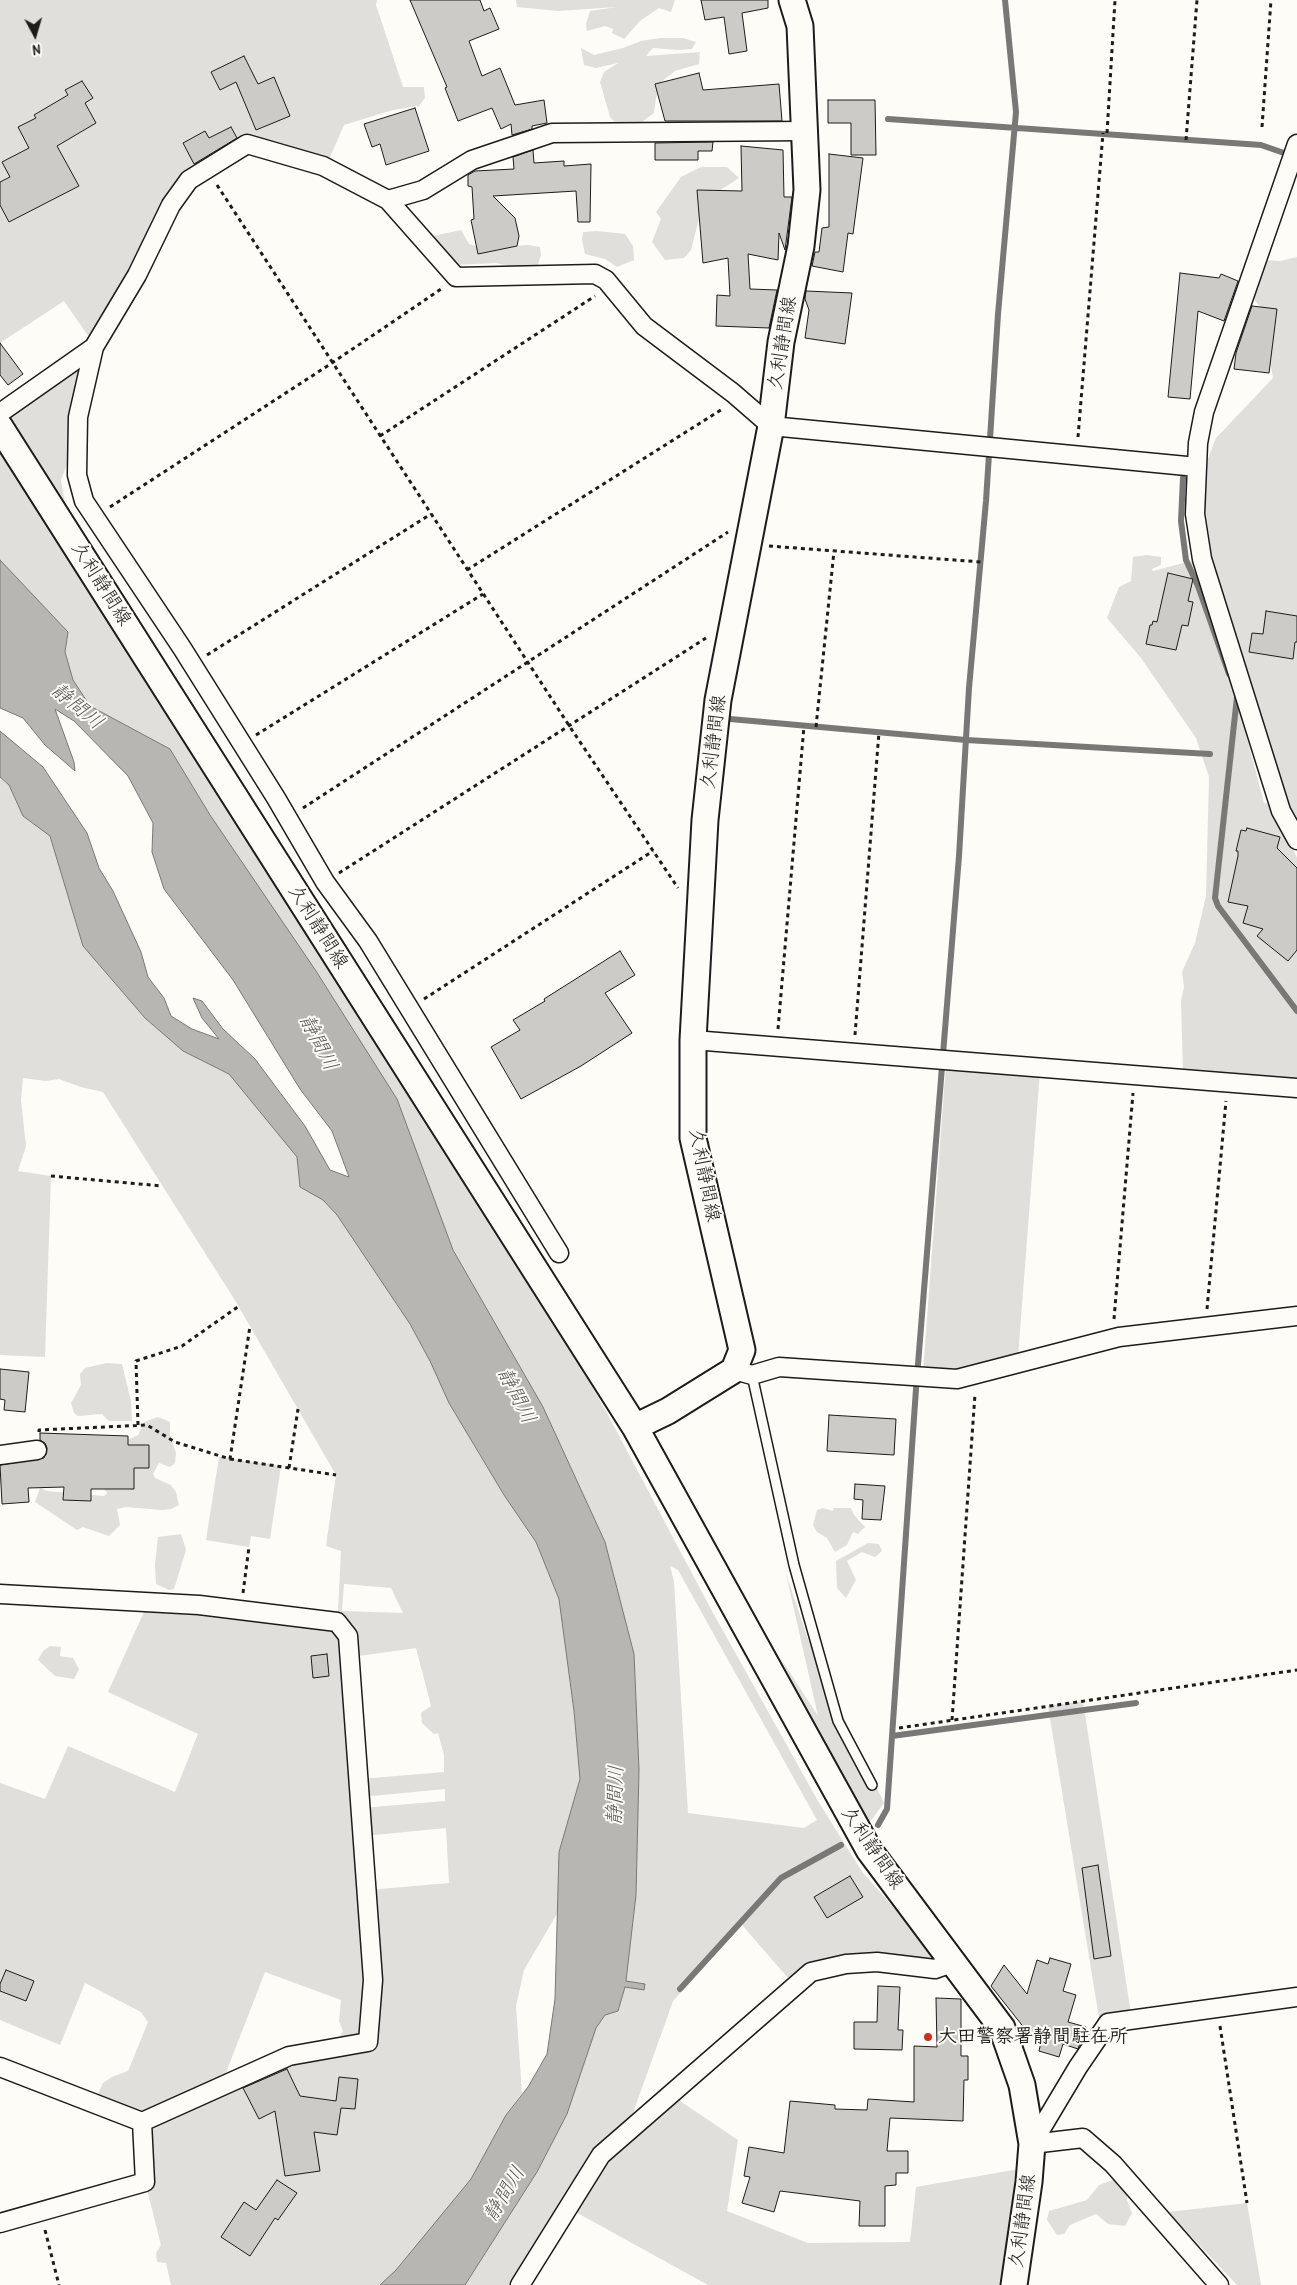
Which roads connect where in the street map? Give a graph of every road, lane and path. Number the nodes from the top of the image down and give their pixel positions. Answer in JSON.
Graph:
{"nodes":[{"id":1,"x":792,"y":0,"type":"edge"},
{"id":2,"x":1115,"y":0,"type":"edge"},
{"id":3,"x":1197,"y":0,"type":"edge"},
{"id":4,"x":1271,"y":0,"type":"edge"},
{"id":5,"x":1262,"y":128,"type":"dead end"},
{"id":6,"x":804,"y":131,"type":"junction"},
{"id":7,"x":1103,"y":133,"type":"dead end"},
{"id":8,"x":1107,"y":134,"type":"dead end"},
{"id":9,"x":1186,"y":140,"type":"dead end"},
{"id":10,"x":1297,"y":144,"type":"edge"},
{"id":11,"x":213,"y":178,"type":"dead end"},
{"id":12,"x":388,"y":200,"type":"junction"},
{"id":13,"x":448,"y":284,"type":"dead end"},
{"id":14,"x":598,"y":295,"type":"dead end"},
{"id":15,"x":94,"y":347,"type":"junction"},
{"id":16,"x":332,"y":363,"type":"junction"},
{"id":17,"x":739,"y":399,"type":"junction"},
{"id":18,"x":0,"y":413,"type":"edge"},
{"id":19,"x":772,"y":426,"type":"junction"},
{"id":20,"x":0,"y":427,"type":"edge"},
{"id":21,"x":380,"y":436,"type":"junction"},
{"id":22,"x":1076,"y":456,"type":"junction"},
{"id":23,"x":1197,"y":467,"type":"junction"},
{"id":24,"x":431,"y":514,"type":"junction"},
{"id":25,"x":95,"y":516,"type":"junction"},
{"id":26,"x":735,"y":527,"type":"dead end"},
{"id":27,"x":768,"y":546,"type":"dead end"},
{"id":28,"x":834,"y":552,"type":"junction"},
{"id":29,"x":981,"y":562,"type":"dead end"},
{"id":30,"x":467,"y":570,"type":"junction"},
{"id":31,"x":483,"y":594,"type":"junction"},
{"id":32,"x":711,"y":635,"type":"dead end"},
{"id":33,"x":527,"y":662,"type":"junction"},
{"id":34,"x":192,"y":664,"type":"junction"},
{"id":35,"x":804,"y":726,"type":"dead end"},
{"id":36,"x":570,"y":727,"type":"junction"},
{"id":37,"x":816,"y":727,"type":"dead end"},
{"id":38,"x":879,"y":732,"type":"dead end"},
{"id":39,"x":242,"y":744,"type":"junction"},
{"id":40,"x":288,"y":818,"type":"junction"},
{"id":41,"x":1297,"y":840,"type":"edge"},
{"id":42,"x":653,"y":851,"type":"junction"},
{"id":43,"x":326,"y":882,"type":"junction"},
{"id":44,"x":678,"y":890,"type":"dead end"},
{"id":45,"x":410,"y":1008,"type":"junction"},
{"id":46,"x":693,"y":1040,"type":"junction"},
{"id":47,"x":776,"y":1046,"type":"junction"},
{"id":48,"x":854,"y":1053,"type":"junction"},
{"id":49,"x":1135,"y":1075,"type":"junction"},
{"id":50,"x":1228,"y":1082,"type":"junction"},
{"id":51,"x":1297,"y":1088,"type":"edge"},
{"id":52,"x":51,"y":1176,"type":"dead end"},
{"id":53,"x":162,"y":1186,"type":"dead end"},
{"id":54,"x":559,"y":1253,"type":"dead end"},
{"id":55,"x":239,"y":1306,"type":"dead end"},
{"id":56,"x":1297,"y":1316,"type":"edge"},
{"id":57,"x":250,"y":1326,"type":"dead end"},
{"id":58,"x":1205,"y":1327,"type":"junction"},
{"id":59,"x":1112,"y":1339,"type":"junction"},
{"id":60,"x":743,"y":1372,"type":"junction"},
{"id":61,"x":977,"y":1374,"type":"junction"},
{"id":62,"x":298,"y":1409,"type":"dead end"},
{"id":63,"x":138,"y":1426,"type":"junction"},
{"id":64,"x":635,"y":1427,"type":"junction"},
{"id":65,"x":37,"y":1450,"type":"joint"},
{"id":66,"x":0,"y":1455,"type":"edge"},
{"id":67,"x":230,"y":1459,"type":"junction"},
{"id":68,"x":288,"y":1468,"type":"junction"},
{"id":69,"x":336,"y":1475,"type":"dead end"},
{"id":70,"x":249,"y":1547,"type":"dead end"},
{"id":71,"x":0,"y":1594,"type":"edge"},
{"id":72,"x":241,"y":1610,"type":"junction"},
{"id":73,"x":1297,"y":1670,"type":"edge"},
{"id":74,"x":952,"y":1720,"type":"junction"},
{"id":75,"x":898,"y":1728,"type":"dead end"},
{"id":76,"x":872,"y":1785,"type":"dead end"},
{"id":77,"x":952,"y":1963,"type":"junction"},
{"id":78,"x":1297,"y":1997,"type":"edge"},
{"id":79,"x":1218,"y":2008,"type":"junction"},
{"id":80,"x":0,"y":2067,"type":"edge"},
{"id":81,"x":142,"y":2122,"type":"junction"},
{"id":82,"x":1032,"y":2144,"type":"junction"},
{"id":83,"x":1247,"y":2203,"type":"dead end"},
{"id":84,"x":40,"y":2212,"type":"junction"},
{"id":85,"x":0,"y":2223,"type":"edge"},
{"id":86,"x":59,"y":2285,"type":"edge"},
{"id":87,"x":520,"y":2285,"type":"edge"},
{"id":88,"x":1014,"y":2285,"type":"edge"},
{"id":89,"x":1219,"y":2285,"type":"edge"}],
"edges":[{"from":1,"to":6,"type":"main road","name":"久利静間線"},
{"from":2,"to":8,"type":"path"},
{"from":3,"to":9,"type":"path"},
{"from":4,"to":5,"type":"path"},
{"from":6,"to":12,"type":"street"},
{"from":6,"to":19,"type":"main road","name":"久利静間線"},
{"from":7,"to":22,"type":"path"},
{"from":10,"to":23,"type":"street"},
{"from":11,"to":16,"type":"path"},
{"from":12,"to":15,"type":"street"},
{"from":12,"to":17,"type":"street"},
{"from":13,"to":16,"type":"path"},
{"from":14,"to":21,"type":"path"},
{"from":15,"to":18,"type":"street"},
{"from":15,"to":25,"type":"street"},
{"from":16,"to":21,"type":"path"},
{"from":16,"to":25,"type":"path"},
{"from":17,"to":19,"type":"street"},
{"from":17,"to":30,"type":"path"},
{"from":19,"to":22,"type":"street"},
{"from":19,"to":46,"type":"main road","name":"久利静間線"},
{"from":20,"to":64,"type":"main road","name":"久利静間線"},
{"from":21,"to":24,"type":"path"},
{"from":22,"to":23,"type":"street"},
{"from":23,"to":41,"type":"street"},
{"from":24,"to":30,"type":"path"},
{"from":24,"to":34,"type":"path"},
{"from":25,"to":34,"type":"street"},
{"from":26,"to":33,"type":"path"},
{"from":27,"to":28,"type":"path"},
{"from":28,"to":29,"type":"path"},
{"from":28,"to":37,"type":"path"},
{"from":30,"to":31,"type":"path"},
{"from":31,"to":33,"type":"path"},
{"from":31,"to":39,"type":"path"},
{"from":32,"to":36,"type":"path"},
{"from":33,"to":36,"type":"path"},
{"from":33,"to":40,"type":"path"},
{"from":34,"to":39,"type":"street"},
{"from":35,"to":47,"type":"path"},
{"from":36,"to":42,"type":"path"},
{"from":36,"to":43,"type":"path"},
{"from":38,"to":48,"type":"path"},
{"from":39,"to":40,"type":"street"},
{"from":40,"to":43,"type":"street"},
{"from":42,"to":44,"type":"path"},
{"from":42,"to":45,"type":"path"},
{"from":43,"to":45,"type":"street"},
{"from":45,"to":54,"type":"street"},
{"from":46,"to":47,"type":"street"},
{"from":46,"to":60,"type":"main road","name":"久利静間線"},
{"from":47,"to":48,"type":"street"},
{"from":48,"to":49,"type":"street"},
{"from":49,"to":50,"type":"street"},
{"from":49,"to":59,"type":"path"},
{"from":50,"to":51,"type":"street"},
{"from":50,"to":58,"type":"path"},
{"from":52,"to":53,"type":"path"},
{"from":55,"to":63,"type":"path"},
{"from":56,"to":58,"type":"street"},
{"from":57,"to":67,"type":"path"},
{"from":58,"to":59,"type":"street"},
{"from":59,"to":61,"type":"street"},
{"from":60,"to":61,"type":"street"},
{"from":60,"to":64,"type":"main road"},
{"from":60,"to":76,"type":"lane"},
{"from":61,"to":74,"type":"path"},
{"from":62,"to":68,"type":"path"},
{"from":63,"to":65,"type":"path"},
{"from":63,"to":67,"type":"path"},
{"from":64,"to":77,"type":"main road","name":"久利静間線"},
{"from":65,"to":66,"type":"street"},
{"from":67,"to":68,"type":"path"},
{"from":68,"to":69,"type":"path"},
{"from":70,"to":72,"type":"path"},
{"from":71,"to":72,"type":"street"},
{"from":72,"to":81,"type":"street"},
{"from":73,"to":74,"type":"path"},
{"from":74,"to":75,"type":"path"},
{"from":77,"to":82,"type":"main road","name":"久利静間線"},
{"from":77,"to":87,"type":"street"},
{"from":78,"to":79,"type":"street"},
{"from":79,"to":82,"type":"street"},
{"from":79,"to":83,"type":"path"},
{"from":80,"to":81,"type":"street"},
{"from":81,"to":84,"type":"street"},
{"from":82,"to":88,"type":"main road","name":"久利静間線"},
{"from":82,"to":89,"type":"street"},
{"from":84,"to":85,"type":"street"},
{"from":84,"to":86,"type":"path"}]}
